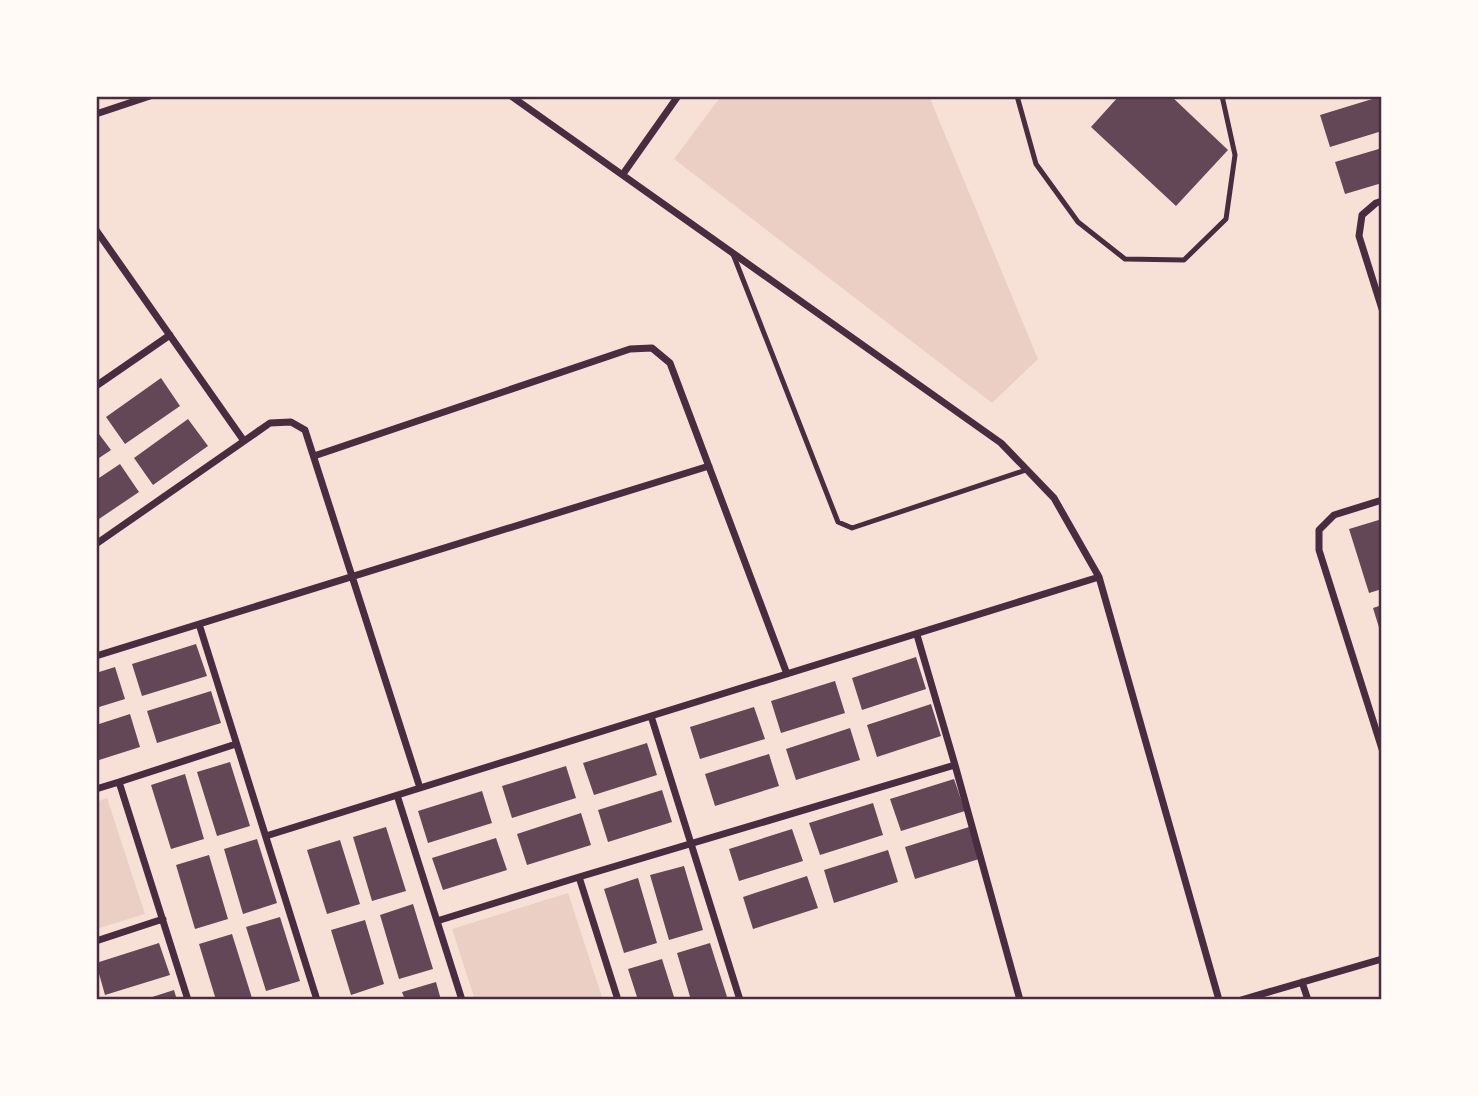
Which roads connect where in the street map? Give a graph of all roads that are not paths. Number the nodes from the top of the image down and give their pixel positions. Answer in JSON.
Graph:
{"nodes":[{"id":1,"x":150,"y":96,"type":"edge"},
{"id":2,"x":511,"y":96,"type":"edge"},
{"id":3,"x":678,"y":96,"type":"edge"},
{"id":4,"x":1017,"y":96,"type":"edge"},
{"id":5,"x":1222,"y":96,"type":"edge"},
{"id":6,"x":96,"y":114,"type":"edge"},
{"id":7,"x":623,"y":174,"type":"junction"},
{"id":8,"x":1382,"y":201,"type":"edge"},
{"id":9,"x":97,"y":232,"type":"edge"},
{"id":10,"x":733,"y":252,"type":"junction"},
{"id":11,"x":1382,"y":309,"type":"edge"},
{"id":12,"x":170,"y":335,"type":"junction"},
{"id":13,"x":96,"y":386,"type":"edge"},
{"id":14,"x":244,"y":441,"type":"junction"},
{"id":15,"x":314,"y":456,"type":"junction"},
{"id":16,"x":709,"y":466,"type":"junction"},
{"id":17,"x":1026,"y":470,"type":"junction"},
{"id":18,"x":1382,"y":500,"type":"edge"},
{"id":19,"x":96,"y":544,"type":"edge"},
{"id":20,"x":353,"y":576,"type":"junction"},
{"id":21,"x":1099,"y":577,"type":"junction"},
{"id":22,"x":198,"y":624,"type":"junction"},
{"id":23,"x":917,"y":635,"type":"junction"},
{"id":24,"x":96,"y":656,"type":"edge"},
{"id":25,"x":787,"y":674,"type":"junction"},
{"id":26,"x":651,"y":716,"type":"junction"},
{"id":27,"x":236,"y":744,"type":"junction"},
{"id":28,"x":1382,"y":749,"type":"edge"},
{"id":29,"x":955,"y":765,"type":"junction"},
{"id":30,"x":119,"y":782,"type":"junction"},
{"id":31,"x":420,"y":788,"type":"junction"},
{"id":32,"x":96,"y":789,"type":"edge"},
{"id":33,"x":397,"y":795,"type":"junction"},
{"id":34,"x":265,"y":836,"type":"junction"},
{"id":35,"x":691,"y":843,"type":"junction"},
{"id":36,"x":579,"y":877,"type":"junction"},
{"id":37,"x":163,"y":919,"type":"junction"},
{"id":38,"x":437,"y":922,"type":"junction"},
{"id":39,"x":96,"y":941,"type":"edge"},
{"id":40,"x":1382,"y":959,"type":"edge"},
{"id":41,"x":1302,"y":982,"type":"junction"},
{"id":42,"x":188,"y":1000,"type":"edge"},
{"id":43,"x":317,"y":1000,"type":"edge"},
{"id":44,"x":461,"y":1000,"type":"edge"},
{"id":45,"x":618,"y":1000,"type":"edge"},
{"id":46,"x":740,"y":1000,"type":"edge"},
{"id":47,"x":1020,"y":1000,"type":"edge"},
{"id":48,"x":1219,"y":1000,"type":"edge"},
{"id":49,"x":1241,"y":1000,"type":"edge"},
{"id":50,"x":1308,"y":1000,"type":"edge"}],
"edges":[{"from":1,"to":6,"type":"street"},
{"from":2,"to":7,"type":"street"},
{"from":3,"to":7,"type":"street"},
{"from":4,"to":5,"type":"lane"},
{"from":7,"to":10,"type":"street"},
{"from":8,"to":11,"type":"street"},
{"from":9,"to":12,"type":"street"},
{"from":10,"to":17,"type":"street"},
{"from":10,"to":17,"type":"lane"},
{"from":12,"to":13,"type":"street"},
{"from":12,"to":14,"type":"street"},
{"from":14,"to":15,"type":"street"},
{"from":14,"to":19,"type":"street"},
{"from":15,"to":16,"type":"street"},
{"from":15,"to":20,"type":"street"},
{"from":16,"to":20,"type":"street"},
{"from":16,"to":25,"type":"street"},
{"from":17,"to":21,"type":"street"},
{"from":18,"to":28,"type":"street"},
{"from":20,"to":22,"type":"street"},
{"from":20,"to":31,"type":"street"},
{"from":21,"to":23,"type":"street"},
{"from":21,"to":48,"type":"street"},
{"from":22,"to":24,"type":"street"},
{"from":22,"to":27,"type":"street"},
{"from":23,"to":25,"type":"street"},
{"from":23,"to":29,"type":"street"},
{"from":25,"to":26,"type":"street"},
{"from":26,"to":31,"type":"street"},
{"from":26,"to":35,"type":"street"},
{"from":27,"to":30,"type":"street"},
{"from":27,"to":34,"type":"street"},
{"from":29,"to":35,"type":"street"},
{"from":29,"to":47,"type":"street"},
{"from":30,"to":32,"type":"street"},
{"from":30,"to":37,"type":"street"},
{"from":31,"to":33,"type":"street"},
{"from":33,"to":34,"type":"street"},
{"from":33,"to":38,"type":"street"},
{"from":34,"to":43,"type":"street"},
{"from":35,"to":36,"type":"street"},
{"from":35,"to":46,"type":"street"},
{"from":36,"to":38,"type":"street"},
{"from":36,"to":45,"type":"street"},
{"from":37,"to":39,"type":"street"},
{"from":37,"to":42,"type":"street"},
{"from":38,"to":44,"type":"street"},
{"from":40,"to":41,"type":"street"},
{"from":41,"to":49,"type":"street"},
{"from":41,"to":50,"type":"street"}]}
